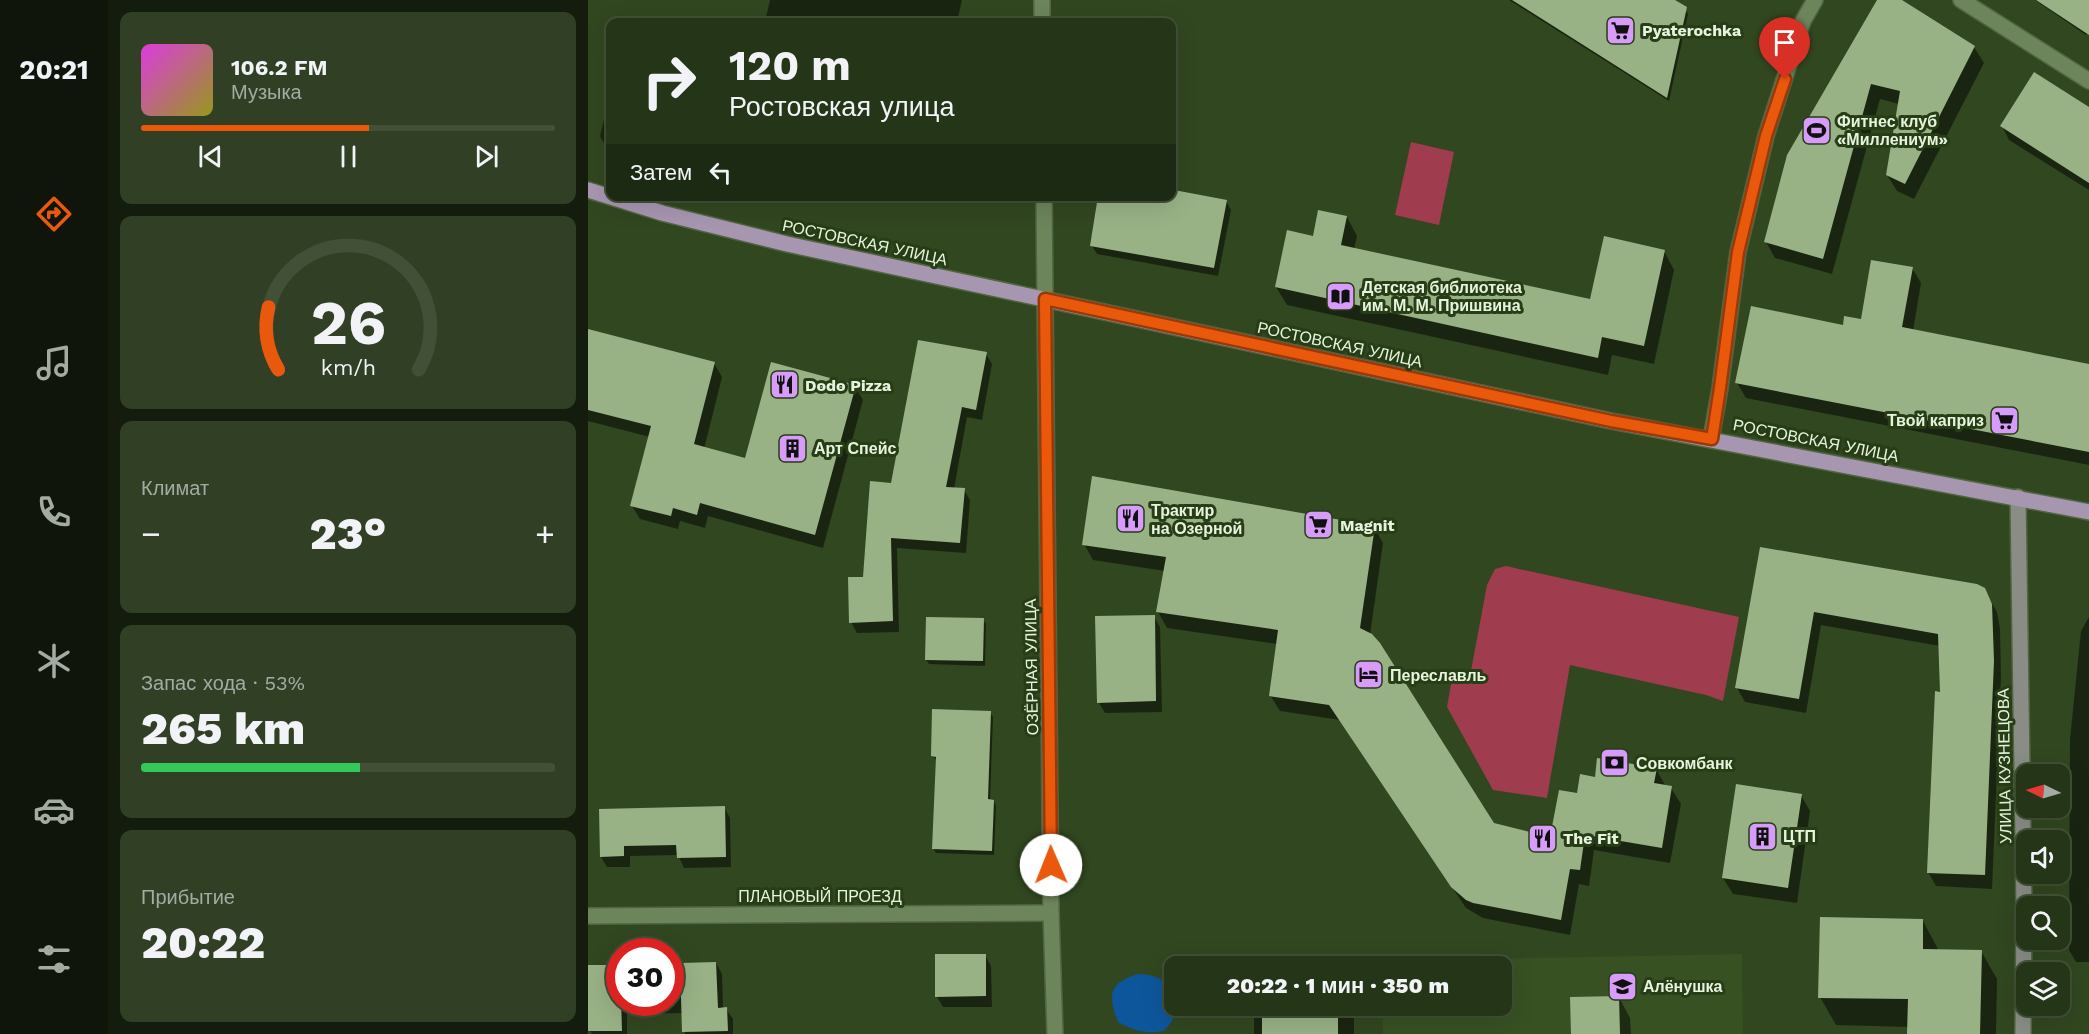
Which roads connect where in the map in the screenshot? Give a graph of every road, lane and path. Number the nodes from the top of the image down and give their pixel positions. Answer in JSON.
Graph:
{"nodes":[{"id":1,"x":1042,"y":0,"type":"edge"},
{"id":2,"x":1815,"y":0,"type":"edge"},
{"id":3,"x":1961,"y":0,"type":"edge"},
{"id":4,"x":1042,"y":18,"type":"edge"},
{"id":5,"x":2089,"y":81,"type":"edge"},
{"id":6,"x":588,"y":190,"type":"edge"},
{"id":7,"x":606,"y":196,"type":"edge"},
{"id":8,"x":623,"y":201,"type":"edge"},
{"id":9,"x":1044,"y":201,"type":"edge"},
{"id":10,"x":1045,"y":299,"type":"junction"},
{"id":11,"x":1712,"y":439,"type":"junction"},
{"id":12,"x":2018,"y":497,"type":"junction"},
{"id":13,"x":2089,"y":512,"type":"edge"},
{"id":14,"x":1051,"y":913,"type":"junction"},
{"id":15,"x":588,"y":915,"type":"edge"},
{"id":16,"x":1055,"y":1034,"type":"edge"},
{"id":17,"x":2023,"y":1034,"type":"edge"}],
"edges":[{"from":1,"to":4,"type":"street"},
{"from":2,"to":11,"type":"street"},
{"from":3,"to":5,"type":"street"},
{"from":6,"to":7,"type":"main road","name":"РОСТОВСКАЯ УЛИЦА"},
{"from":8,"to":10,"type":"main road","name":"РОСТОВСКАЯ УЛИЦА"},
{"from":9,"to":10,"type":"street","name":"ОЗЁРНАЯ УЛИЦА"},
{"from":10,"to":11,"type":"main road","name":"РОСТОВСКАЯ УЛИЦА"},
{"from":10,"to":14,"type":"street","name":"ОЗЁРНАЯ УЛИЦА"},
{"from":11,"to":12,"type":"main road","name":"РОСТОВСКАЯ УЛИЦА"},
{"from":12,"to":13,"type":"main road","name":"РОСТОВСКАЯ УЛИЦА"},
{"from":12,"to":17,"type":"street","name":"УЛИЦА КУЗНЕЦОВА"},
{"from":14,"to":15,"type":"street","name":"ПЛАНОВЫЙ ПРОЕЗД"},
{"from":14,"to":16,"type":"street","name":"ОЗЁРНАЯ УЛИЦА"}]}
